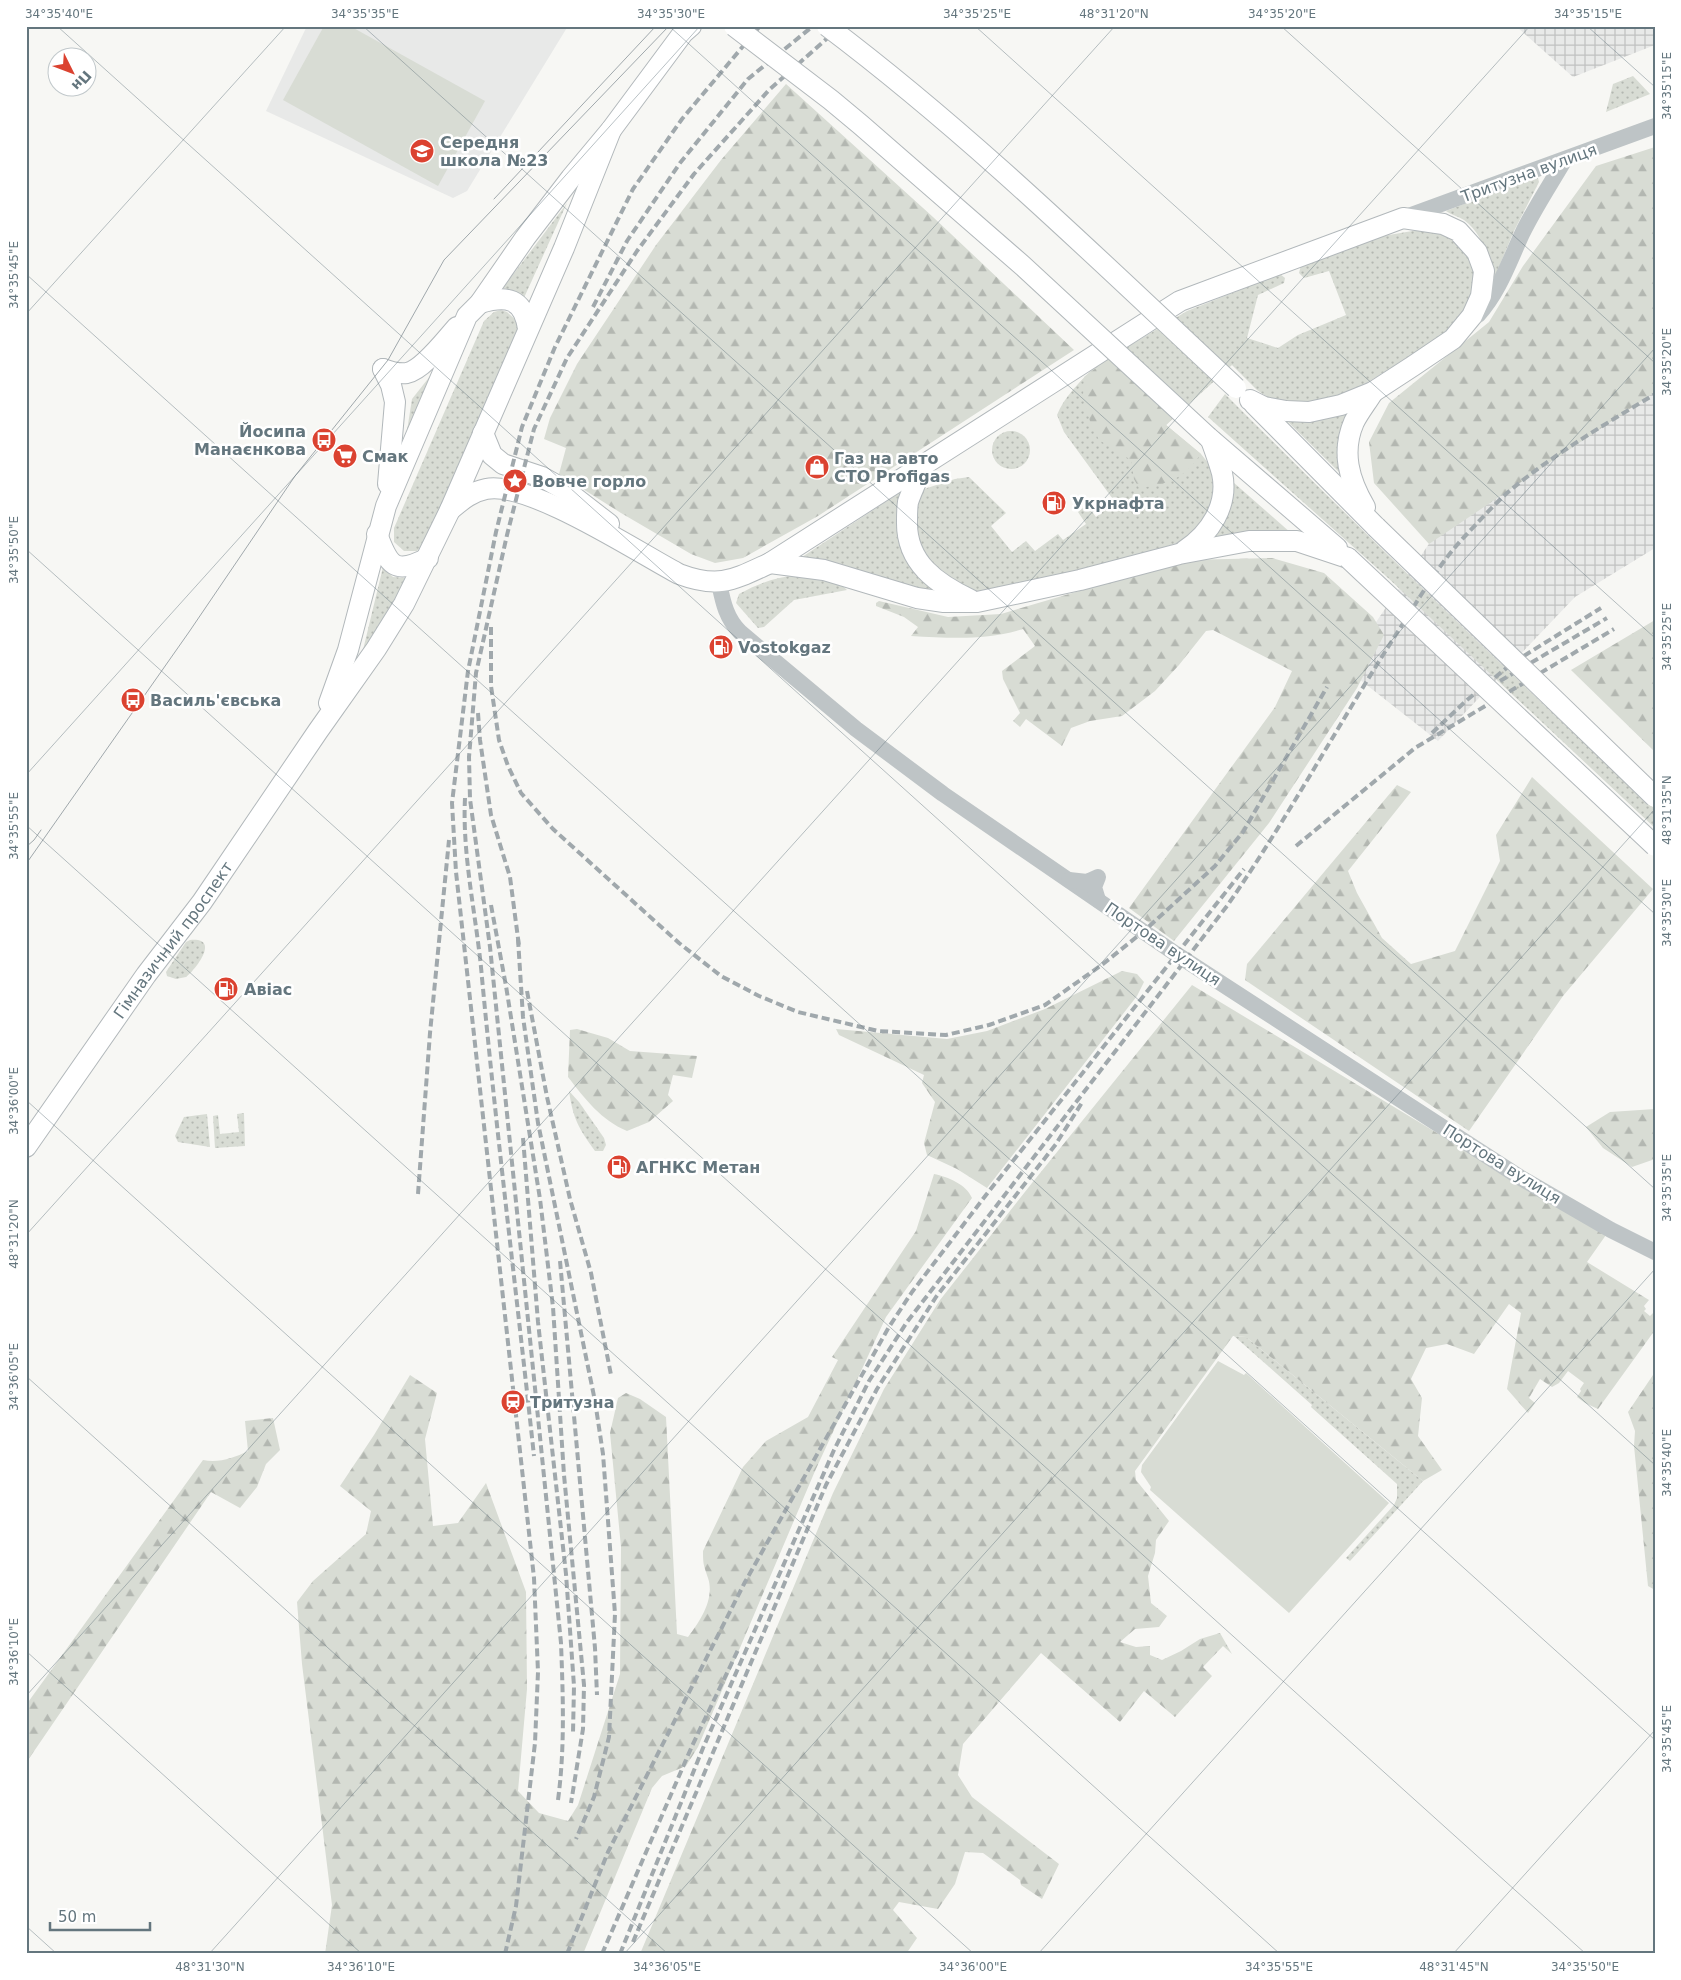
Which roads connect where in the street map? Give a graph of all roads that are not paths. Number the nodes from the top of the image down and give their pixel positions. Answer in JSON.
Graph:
{"nodes":[{"id":1,"x":691,"y":26,"type":"edge"},
{"id":2,"x":734,"y":26,"type":"edge"},
{"id":3,"x":827,"y":26,"type":"edge"},
{"id":4,"x":1655,"y":126,"type":"edge"},
{"id":5,"x":611,"y":130,"type":"junction"},
{"id":6,"x":1564,"y":160,"type":"junction"},
{"id":7,"x":1403,"y":218,"type":"junction"},
{"id":8,"x":474,"y":310,"type":"junction"},
{"id":9,"x":528,"y":328,"type":"junction"},
{"id":10,"x":1452,"y":339,"type":"junction"},
{"id":11,"x":1373,"y":392,"type":"junction"},
{"id":12,"x":1243,"y":394,"type":"junction"},
{"id":13,"x":483,"y":433,"type":"junction"},
{"id":14,"x":1210,"y":438,"type":"junction"},
{"id":15,"x":923,"y":466,"type":"junction"},
{"id":16,"x":386,"y":506,"type":"junction"},
{"id":17,"x":450,"y":510,"type":"junction"},
{"id":18,"x":1376,"y":527,"type":"junction"},
{"id":19,"x":377,"y":534,"type":"junction"},
{"id":20,"x":1179,"y":554,"type":"junction"},
{"id":21,"x":646,"y":557,"type":"junction"},
{"id":22,"x":428,"y":558,"type":"junction"},
{"id":23,"x":1348,"y":558,"type":"junction"},
{"id":24,"x":770,"y":563,"type":"junction"},
{"id":25,"x":719,"y":582,"type":"junction"},
{"id":26,"x":977,"y":602,"type":"junction"},
{"id":27,"x":318,"y":731,"type":"junction"},
{"id":28,"x":1655,"y":797,"type":"edge"},
{"id":29,"x":1655,"y":846,"type":"edge"},
{"id":30,"x":26,"y":1147,"type":"edge"},
{"id":31,"x":1655,"y":1252,"type":"edge"}],
"edges":[{"from":1,"to":5,"type":"main road"},
{"from":2,"to":14,"type":"main road","bridge":true},
{"from":3,"to":12,"type":"main road","bridge":true},
{"from":4,"to":6,"type":"street","name":"Тритузна вулиця"},
{"from":5,"to":8,"type":"main road"},
{"from":5,"to":9,"type":"main road","name":"Гімназичний проспект"},
{"from":6,"to":7,"type":"street","name":"Тритузна вулиця"},
{"from":6,"to":10,"type":"street"},
{"from":7,"to":10,"type":"main road"},
{"from":7,"to":15,"type":"main road"},
{"from":8,"to":9,"type":"main road"},
{"from":8,"to":16,"type":"main road"},
{"from":8,"to":16,"type":"main road"},
{"from":9,"to":13,"type":"main road","name":"Гімназичний проспект"},
{"from":10,"to":11,"type":"main road"},
{"from":11,"to":12,"type":"main road"},
{"from":11,"to":18,"type":"main road"},
{"from":12,"to":18,"type":"main road"},
{"from":13,"to":17,"type":"main road","name":"Гімназичний проспект"},
{"from":13,"to":21,"type":"main road"},
{"from":14,"to":20,"type":"main road"},
{"from":14,"to":23,"type":"main road"},
{"from":15,"to":24,"type":"main road"},
{"from":15,"to":26,"type":"main road"},
{"from":16,"to":19,"type":"main road","name":"Гімназичний проспект"},
{"from":17,"to":21,"type":"main road"},
{"from":17,"to":22,"type":"main road","name":"Гімназичний проспект"},
{"from":18,"to":28,"type":"main road","bridge":true},
{"from":19,"to":22,"type":"main road"},
{"from":19,"to":27,"type":"main road","name":"Гімназичний проспект"},
{"from":20,"to":23,"type":"main road"},
{"from":20,"to":26,"type":"main road"},
{"from":21,"to":25,"type":"main road"},
{"from":22,"to":27,"type":"main road","name":"Гімназичний проспект"},
{"from":23,"to":29,"type":"main road","bridge":true},
{"from":24,"to":25,"type":"main road"},
{"from":24,"to":26,"type":"main road"},
{"from":25,"to":31,"type":"street","name":"Портова вулиця"},
{"from":27,"to":30,"type":"main road","name":"Гімназичний проспект"}]}
